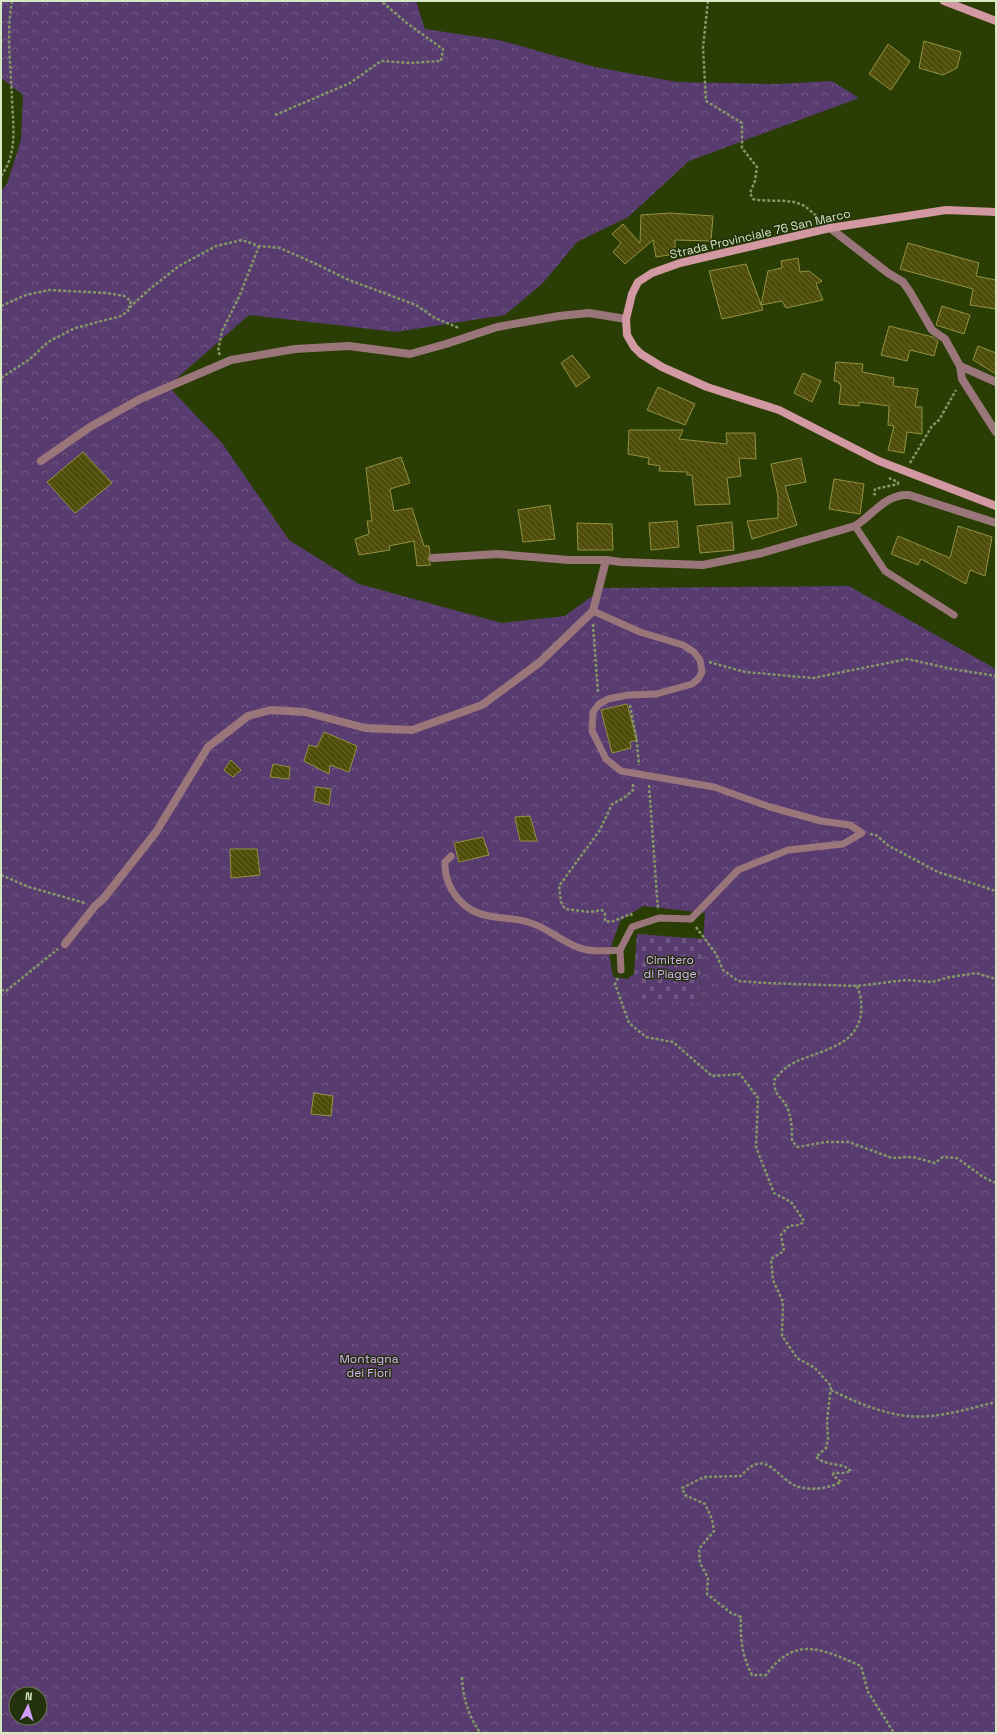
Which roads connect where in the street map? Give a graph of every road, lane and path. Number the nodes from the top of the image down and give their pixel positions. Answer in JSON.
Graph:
{"nodes":[{"id":1,"x":12,"y":1,"type":"edge"},
{"id":2,"x":380,"y":1,"type":"edge"},
{"id":3,"x":708,"y":1,"type":"edge"},
{"id":4,"x":944,"y":1,"type":"edge"},
{"id":5,"x":996,"y":21,"type":"edge"},
{"id":6,"x":275,"y":115,"type":"dead end"},
{"id":7,"x":1,"y":176,"type":"edge"},
{"id":8,"x":996,"y":212,"type":"edge"},
{"id":9,"x":830,"y":228,"type":"junction"},
{"id":10,"x":259,"y":246,"type":"junction"},
{"id":11,"x":1,"y":306,"type":"edge"},
{"id":12,"x":130,"y":308,"type":"junction"},
{"id":13,"x":626,"y":319,"type":"junction"},
{"id":14,"x":471,"y":336,"type":"junction"},
{"id":15,"x":224,"y":363,"type":"junction"},
{"id":16,"x":960,"y":366,"type":"junction"},
{"id":17,"x":1,"y":378,"type":"edge"},
{"id":18,"x":962,"y":379,"type":"junction"},
{"id":19,"x":996,"y":382,"type":"edge"},
{"id":20,"x":996,"y":432,"type":"edge"},
{"id":21,"x":40,"y":461,"type":"dead end"},
{"id":22,"x":905,"y":471,"type":"junction"},
{"id":23,"x":886,"y":476,"type":"dead end"},
{"id":24,"x":885,"y":501,"type":"junction"},
{"id":25,"x":996,"y":506,"type":"edge"},
{"id":26,"x":996,"y":523,"type":"edge"},
{"id":27,"x":855,"y":526,"type":"junction"},
{"id":28,"x":433,"y":558,"type":"dead end"},
{"id":29,"x":606,"y":560,"type":"junction"},
{"id":30,"x":592,"y":611,"type":"junction"},
{"id":31,"x":954,"y":615,"type":"dead end"},
{"id":32,"x":699,"y":659,"type":"junction"},
{"id":33,"x":996,"y":676,"type":"edge"},
{"id":34,"x":628,"y":695,"type":"junction"},
{"id":35,"x":599,"y":704,"type":"junction"},
{"id":36,"x":630,"y":772,"type":"junction"},
{"id":37,"x":638,"y":773,"type":"junction"},
{"id":38,"x":862,"y":833,"type":"junction"},
{"id":39,"x":451,"y":856,"type":"dead end"},
{"id":40,"x":1,"y":875,"type":"edge"},
{"id":41,"x":996,"y":891,"type":"edge"},
{"id":42,"x":95,"y":906,"type":"junction"},
{"id":43,"x":659,"y":918,"type":"junction"},
{"id":44,"x":691,"y":919,"type":"junction"},
{"id":45,"x":635,"y":926,"type":"junction"},
{"id":46,"x":65,"y":944,"type":"joint"},
{"id":47,"x":620,"y":950,"type":"junction"},
{"id":48,"x":621,"y":970,"type":"joint"},
{"id":49,"x":996,"y":979,"type":"edge"},
{"id":50,"x":857,"y":986,"type":"junction"},
{"id":51,"x":1,"y":990,"type":"edge"},
{"id":52,"x":996,"y":1183,"type":"edge"},
{"id":53,"x":831,"y":1390,"type":"junction"},
{"id":54,"x":996,"y":1402,"type":"edge"},
{"id":55,"x":462,"y":1677,"type":"dead end"},
{"id":56,"x":480,"y":1733,"type":"edge"},
{"id":57,"x":894,"y":1733,"type":"edge"}],
"edges":[{"from":1,"to":7,"type":"path"},
{"from":2,"to":6,"type":"path"},
{"from":3,"to":9,"type":"path"},
{"from":4,"to":5,"type":"street"},
{"from":8,"to":9,"type":"street","name":"Strada Provinciale 76 San Marco"},
{"from":9,"to":13,"type":"street","name":"Strada Provinciale 76 San Marco"},
{"from":9,"to":16,"type":"street"},
{"from":10,"to":12,"type":"path"},
{"from":10,"to":14,"type":"path"},
{"from":10,"to":15,"type":"path"},
{"from":11,"to":12,"type":"path"},
{"from":12,"to":17,"type":"path"},
{"from":13,"to":14,"type":"street"},
{"from":13,"to":22,"type":"street","name":"Strada Provinciale 76 San Marco"},
{"from":14,"to":15,"type":"street"},
{"from":15,"to":21,"type":"street"},
{"from":16,"to":18,"type":"street"},
{"from":16,"to":19,"type":"street"},
{"from":18,"to":20,"type":"street"},
{"from":18,"to":22,"type":"path"},
{"from":22,"to":25,"type":"street","name":"Strada Provinciale 76 San Marco"},
{"from":23,"to":24,"type":"path"},
{"from":24,"to":26,"type":"street"},
{"from":24,"to":27,"type":"street"},
{"from":27,"to":29,"type":"street"},
{"from":27,"to":31,"type":"lane"},
{"from":28,"to":29,"type":"street"},
{"from":29,"to":30,"type":"street"},
{"from":30,"to":32,"type":"lane"},
{"from":30,"to":35,"type":"path"},
{"from":30,"to":42,"type":"street"},
{"from":32,"to":33,"type":"path"},
{"from":32,"to":34,"type":"lane"},
{"from":34,"to":35,"type":"lane"},
{"from":34,"to":37,"type":"path"},
{"from":35,"to":36,"type":"lane"},
{"from":36,"to":37,"type":"lane"},
{"from":36,"to":45,"type":"path"},
{"from":37,"to":38,"type":"lane"},
{"from":37,"to":43,"type":"path"},
{"from":38,"to":41,"type":"path"},
{"from":38,"to":44,"type":"lane"},
{"from":39,"to":47,"type":"lane"},
{"from":40,"to":42,"type":"path"},
{"from":42,"to":46,"type":"street"},
{"from":43,"to":44,"type":"lane"},
{"from":43,"to":45,"type":"lane"},
{"from":44,"to":50,"type":"path"},
{"from":45,"to":47,"type":"lane"},
{"from":46,"to":51,"type":"path"},
{"from":47,"to":48,"type":"lane"},
{"from":48,"to":53,"type":"path"},
{"from":49,"to":50,"type":"path"},
{"from":50,"to":52,"type":"path"},
{"from":53,"to":54,"type":"path"},
{"from":53,"to":57,"type":"path"},
{"from":55,"to":56,"type":"path"}]}
